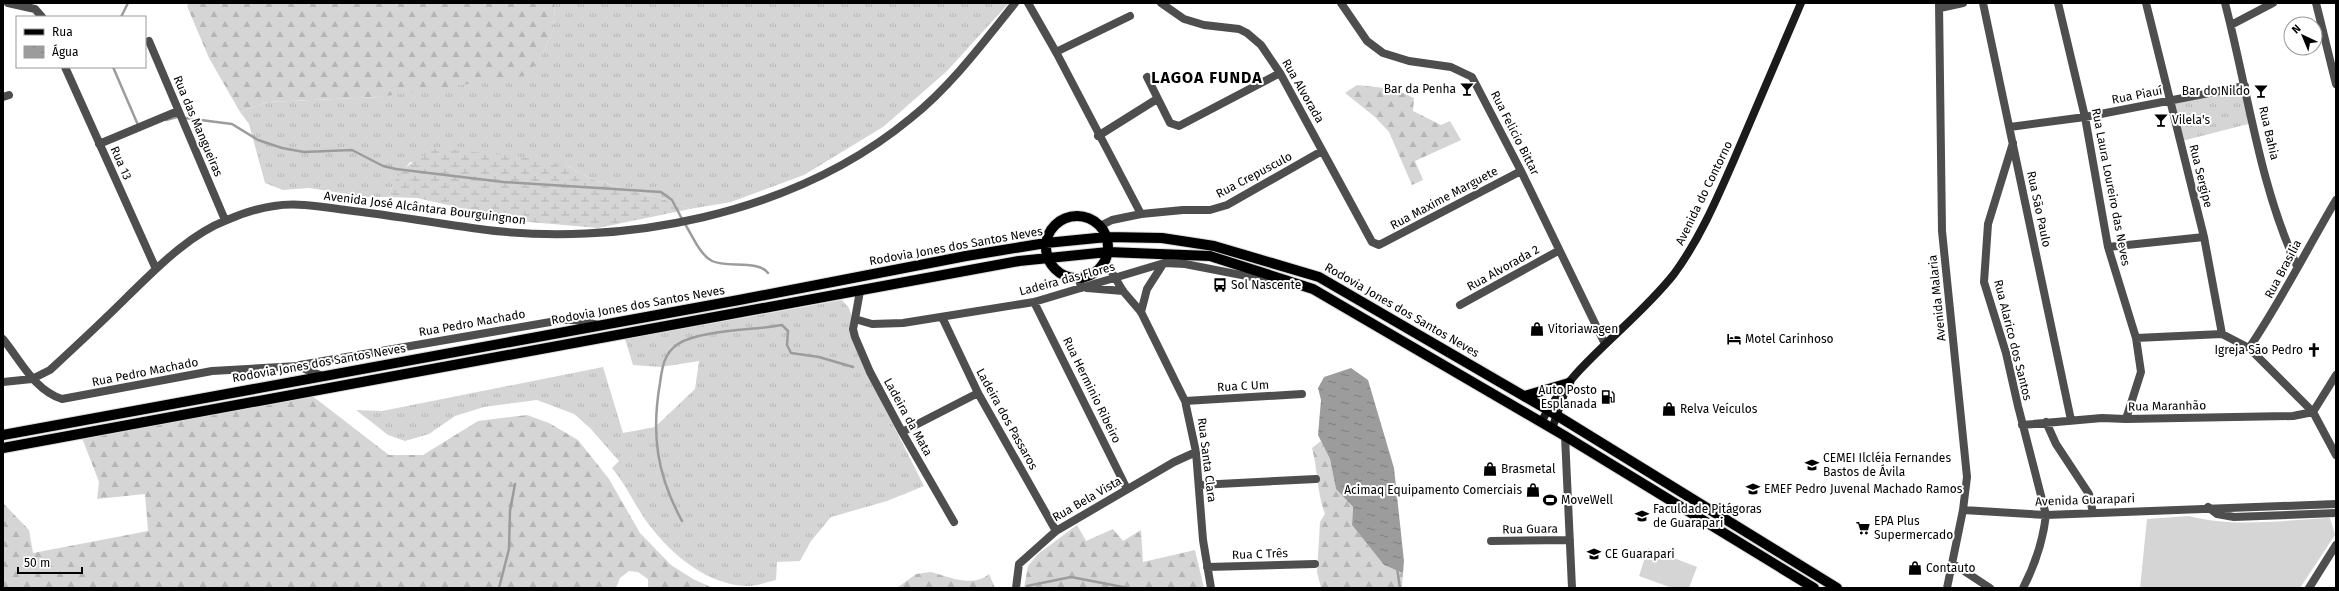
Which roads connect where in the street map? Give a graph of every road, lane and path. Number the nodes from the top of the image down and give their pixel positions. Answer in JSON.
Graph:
{"nodes":[{"id":1,"x":8,"y":3,"type":"edge"},
{"id":2,"x":1015,"y":3,"type":"edge"},
{"id":3,"x":1028,"y":3,"type":"edge"},
{"id":4,"x":1161,"y":3,"type":"edge"},
{"id":5,"x":1351,"y":3,"type":"edge"},
{"id":6,"x":1800,"y":3,"type":"edge"},
{"id":7,"x":1963,"y":3,"type":"edge"},
{"id":8,"x":1983,"y":3,"type":"edge"},
{"id":9,"x":2058,"y":3,"type":"edge"},
{"id":10,"x":2146,"y":3,"type":"edge"},
{"id":11,"x":2226,"y":3,"type":"edge"},
{"id":12,"x":2273,"y":3,"type":"edge"},
{"id":13,"x":2316,"y":3,"type":"edge"},
{"id":14,"x":1342,"y":5,"type":"edge"},
{"id":15,"x":1940,"y":5,"type":"edge"},
{"id":16,"x":41,"y":16,"type":"edge"},
{"id":17,"x":1130,"y":16,"type":"dead end"},
{"id":18,"x":2231,"y":25,"type":"junction"},
{"id":19,"x":149,"y":41,"type":"dead end"},
{"id":20,"x":1056,"y":52,"type":"junction"},
{"id":21,"x":65,"y":68,"type":"edge"},
{"id":22,"x":1280,"y":73,"type":"junction"},
{"id":23,"x":1146,"y":77,"type":"dead end"},
{"id":24,"x":2336,"y":84,"type":"edge"},
{"id":25,"x":2245,"y":86,"type":"junction"},
{"id":26,"x":1157,"y":99,"type":"junction"},
{"id":27,"x":2170,"y":101,"type":"junction"},
{"id":28,"x":178,"y":111,"type":"junction"},
{"id":29,"x":2086,"y":117,"type":"junction"},
{"id":30,"x":2010,"y":127,"type":"junction"},
{"id":31,"x":1098,"y":136,"type":"junction"},
{"id":32,"x":2013,"y":142,"type":"junction"},
{"id":33,"x":99,"y":144,"type":"junction"},
{"id":34,"x":1322,"y":151,"type":"junction"},
{"id":35,"x":1521,"y":171,"type":"junction"},
{"id":36,"x":2336,"y":200,"type":"edge"},
{"id":37,"x":1141,"y":214,"type":"junction"},
{"id":38,"x":225,"y":220,"type":"junction"},
{"id":39,"x":1100,"y":226,"type":"junction"},
{"id":40,"x":1107,"y":237,"type":"junction"},
{"id":41,"x":2204,"y":237,"type":"junction"},
{"id":42,"x":1046,"y":243,"type":"junction"},
{"id":43,"x":1379,"y":246,"type":"joint"},
{"id":44,"x":2108,"y":247,"type":"junction"},
{"id":45,"x":1558,"y":251,"type":"junction"},
{"id":46,"x":1106,"y":256,"type":"junction"},
{"id":47,"x":1047,"y":258,"type":"junction"},
{"id":48,"x":1164,"y":264,"type":"junction"},
{"id":49,"x":2297,"y":266,"type":"junction"},
{"id":50,"x":156,"y":269,"type":"junction"},
{"id":51,"x":1116,"y":278,"type":"junction"},
{"id":52,"x":1080,"y":283,"type":"junction"},
{"id":53,"x":1313,"y":289,"type":"junction"},
{"id":54,"x":860,"y":291,"type":"junction"},
{"id":55,"x":1123,"y":291,"type":"junction"},
{"id":56,"x":1034,"y":302,"type":"junction"},
{"id":57,"x":1460,"y":305,"type":"dead end"},
{"id":58,"x":1141,"y":312,"type":"junction"},
{"id":59,"x":942,"y":317,"type":"junction"},
{"id":60,"x":855,"y":319,"type":"junction"},
{"id":61,"x":602,"y":326,"type":"junction"},
{"id":62,"x":2222,"y":334,"type":"junction"},
{"id":63,"x":2136,"y":338,"type":"junction"},
{"id":64,"x":3,"y":339,"type":"edge"},
{"id":65,"x":1605,"y":344,"type":"junction"},
{"id":66,"x":2249,"y":348,"type":"junction"},
{"id":67,"x":298,"y":366,"type":"junction"},
{"id":68,"x":2336,"y":375,"type":"edge"},
{"id":69,"x":322,"y":376,"type":"junction"},
{"id":70,"x":32,"y":379,"type":"junction"},
{"id":71,"x":3,"y":382,"type":"edge"},
{"id":72,"x":1569,"y":383,"type":"junction"},
{"id":73,"x":978,"y":393,"type":"junction"},
{"id":74,"x":1302,"y":394,"type":"dead end"},
{"id":75,"x":1525,"y":396,"type":"junction"},
{"id":76,"x":1185,"y":401,"type":"junction"},
{"id":77,"x":1552,"y":412,"type":"junction"},
{"id":78,"x":2313,"y":412,"type":"junction"},
{"id":79,"x":2126,"y":419,"type":"junction"},
{"id":80,"x":2071,"y":420,"type":"junction"},
{"id":81,"x":1541,"y":422,"type":"junction"},
{"id":82,"x":2046,"y":422,"type":"junction"},
{"id":83,"x":2022,"y":425,"type":"junction"},
{"id":84,"x":1552,"y":429,"type":"junction"},
{"id":85,"x":902,"y":432,"type":"junction"},
{"id":86,"x":3,"y":435,"type":"edge"},
{"id":87,"x":1565,"y":436,"type":"junction"},
{"id":88,"x":3,"y":448,"type":"edge"},
{"id":89,"x":1196,"y":452,"type":"junction"},
{"id":90,"x":2336,"y":455,"type":"edge"},
{"id":91,"x":1316,"y":479,"type":"dead end"},
{"id":92,"x":1199,"y":485,"type":"junction"},
{"id":93,"x":1127,"y":489,"type":"junction"},
{"id":94,"x":2336,"y":504,"type":"edge"},
{"id":95,"x":2208,"y":507,"type":"junction"},
{"id":96,"x":1963,"y":510,"type":"junction"},
{"id":97,"x":2093,"y":513,"type":"junction"},
{"id":98,"x":2336,"y":513,"type":"edge"},
{"id":99,"x":2046,"y":515,"type":"junction"},
{"id":100,"x":954,"y":522,"type":"dead end"},
{"id":101,"x":1056,"y":531,"type":"junction"},
{"id":102,"x":1570,"y":540,"type":"junction"},
{"id":103,"x":1491,"y":541,"type":"dead end"},
{"id":104,"x":2336,"y":545,"type":"edge"},
{"id":105,"x":1788,"y":558,"type":"junction"},
{"id":106,"x":1952,"y":563,"type":"junction"},
{"id":107,"x":1315,"y":564,"type":"dead end"},
{"id":108,"x":1207,"y":567,"type":"junction"},
{"id":109,"x":1781,"y":568,"type":"junction"},
{"id":110,"x":1016,"y":588,"type":"edge"},
{"id":111,"x":1211,"y":588,"type":"edge"},
{"id":112,"x":1572,"y":588,"type":"edge"},
{"id":113,"x":1814,"y":588,"type":"edge"},
{"id":114,"x":1837,"y":588,"type":"edge"},
{"id":115,"x":1947,"y":588,"type":"edge"},
{"id":116,"x":1990,"y":588,"type":"edge"},
{"id":117,"x":2023,"y":588,"type":"edge"},
{"id":118,"x":2309,"y":588,"type":"edge"}],
"edges":[{"from":1,"to":16,"type":"street"},
{"from":2,"to":38,"type":"street","name":"Avenida José Alcântara Bourguingnon"},
{"from":3,"to":20,"type":"street"},
{"from":4,"to":22,"type":"street","name":"Rua Alvorada"},
{"from":5,"to":14,"type":"street"},
{"from":6,"to":65,"type":"main road","name":"Avenida do Contorno"},
{"from":7,"to":15,"type":"street"},
{"from":8,"to":30,"type":"street","name":"Rua São Paulo"},
{"from":9,"to":29,"type":"street","name":"Rua Laura Loureiro das Neves"},
{"from":10,"to":27,"type":"street","name":"Rua Sergipe"},
{"from":11,"to":18,"type":"street","name":"Rua Bahia"},
{"from":12,"to":18,"type":"street"},
{"from":13,"to":24,"type":"street"},
{"from":14,"to":35,"type":"street","name":"Rua Felicio Bittar"},
{"from":15,"to":96,"type":"street","name":"Avenida Malaria"},
{"from":17,"to":20,"type":"street"},
{"from":18,"to":25,"type":"street","name":"Rua Bahia"},
{"from":19,"to":28,"type":"street","name":"Rua das Mangueiras"},
{"from":20,"to":31,"type":"street"},
{"from":21,"to":33,"type":"street","name":"Rua 13"},
{"from":22,"to":26,"type":"street"},
{"from":22,"to":34,"type":"street","name":"Rua Alvorada"},
{"from":23,"to":26,"type":"street"},
{"from":25,"to":27,"type":"street","name":"Rua Piauí"},
{"from":25,"to":49,"type":"street","name":"Rua Bahia"},
{"from":26,"to":31,"type":"street"},
{"from":27,"to":29,"type":"street","name":"Rua Piauí"},
{"from":27,"to":41,"type":"street","name":"Rua Sergipe"},
{"from":28,"to":33,"type":"street"},
{"from":28,"to":38,"type":"street","name":"Rua das Mangueiras"},
{"from":29,"to":30,"type":"street","name":"Rua Piauí"},
{"from":29,"to":44,"type":"street","name":"Rua Laura Loureiro das Neves"},
{"from":30,"to":32,"type":"street","name":"Rua São Paulo"},
{"from":31,"to":37,"type":"street"},
{"from":32,"to":80,"type":"street","name":"Rua São Paulo"},
{"from":32,"to":83,"type":"street","name":"Rua Alarico dos Santos"},
{"from":33,"to":50,"type":"street","name":"Rua 13"},
{"from":34,"to":37,"type":"street","name":"Rua Crepusculo"},
{"from":34,"to":43,"type":"street","name":"Rua Alvorada"},
{"from":35,"to":43,"type":"street","name":"Rua Maxime Marguete"},
{"from":35,"to":45,"type":"street","name":"Rua Felicio Bittar"},
{"from":36,"to":49,"type":"street","name":"Rua Brasília"},
{"from":37,"to":39,"type":"street","name":"Rua Crepusculo"},
{"from":38,"to":50,"type":"street","name":"Avenida José Alcântara Bourguingnon"},
{"from":39,"to":40,"type":"main road"},
{"from":39,"to":42,"type":"main road"},
{"from":40,"to":42,"type":"main road","name":"Rodovia Jones dos Santos Neves"},
{"from":40,"to":46,"type":"main road"},
{"from":40,"to":75,"type":"main road","name":"Rodovia Jones dos Santos Neves"},
{"from":41,"to":44,"type":"street"},
{"from":41,"to":62,"type":"street","name":"Rua Sergipe"},
{"from":42,"to":47,"type":"main road"},
{"from":42,"to":61,"type":"main road","name":"Rodovia Jones dos Santos Neves"},
{"from":44,"to":63,"type":"street","name":"Rua Laura Loureiro das Neves"},
{"from":45,"to":57,"type":"street","name":"Rua Alvorada 2"},
{"from":45,"to":65,"type":"street","name":"Rua Felicio Bittar"},
{"from":46,"to":47,"type":"main road","name":"Rodovia Jones dos Santos Neves"},
{"from":46,"to":51,"type":"street","name":"Rua Santa Clara"},
{"from":46,"to":52,"type":"main road"},
{"from":46,"to":53,"type":"main road","name":"Rodovia Jones dos Santos Neves"},
{"from":47,"to":52,"type":"main road"},
{"from":47,"to":54,"type":"main road","name":"Rodovia Jones dos Santos Neves"},
{"from":48,"to":51,"type":"street","name":"Ladeira das Flores"},
{"from":48,"to":53,"type":"street","name":"Ladeira das Flores"},
{"from":48,"to":58,"type":"street"},
{"from":49,"to":66,"type":"street","name":"Rua Brasília"},
{"from":50,"to":70,"type":"street","name":"Avenida José Alcântara Bourguingnon"},
{"from":51,"to":52,"type":"street","name":"Ladeira das Flores"},
{"from":51,"to":55,"type":"street","name":"Rua Santa Clara"},
{"from":52,"to":55,"type":"street"},
{"from":52,"to":56,"type":"street","name":"Ladeira das Flores"},
{"from":53,"to":81,"type":"main road","name":"Rodovia Jones dos Santos Neves"},
{"from":54,"to":60,"type":"street"},
{"from":54,"to":88,"type":"main road","name":"Rodovia Jones dos Santos Neves"},
{"from":55,"to":58,"type":"street","name":"Rua Santa Clara"},
{"from":56,"to":59,"type":"street","name":"Ladeira das Flores"},
{"from":56,"to":93,"type":"street","name":"Rua Herminio Ribeiro"},
{"from":58,"to":76,"type":"street","name":"Rua Santa Clara"},
{"from":59,"to":60,"type":"street","name":"Ladeira das Flores"},
{"from":59,"to":73,"type":"street","name":"Ladeira dos Passaros"},
{"from":60,"to":85,"type":"street","name":"Ladeira da Mata"},
{"from":61,"to":67,"type":"street","name":"Rua Pedro Machado"},
{"from":61,"to":69,"type":"main road","name":"Rodovia Jones dos Santos Neves"},
{"from":62,"to":63,"type":"street"},
{"from":62,"to":66,"type":"street"},
{"from":63,"to":79,"type":"street","name":"Rua Laura Loureiro das Neves"},
{"from":64,"to":70,"type":"street","name":"Rua Pedro Machado"},
{"from":65,"to":72,"type":"main road","name":"Avenida do Contorno"},
{"from":66,"to":78,"type":"street"},
{"from":67,"to":69,"type":"street","name":"Rua Pedro Machado"},
{"from":67,"to":70,"type":"street","name":"Rua Pedro Machado"},
{"from":68,"to":78,"type":"street"},
{"from":69,"to":86,"type":"main road","name":"Rodovia Jones dos Santos Neves"},
{"from":70,"to":71,"type":"street"},
{"from":72,"to":75,"type":"main road"},
{"from":72,"to":77,"type":"main road","name":"Avenida do Contorno"},
{"from":73,"to":85,"type":"street"},
{"from":73,"to":101,"type":"street","name":"Ladeira dos Passaros"},
{"from":74,"to":76,"type":"street","name":"Rua C Um"},
{"from":75,"to":77,"type":"main road","name":"Rodovia Jones dos Santos Neves"},
{"from":76,"to":89,"type":"street","name":"Rua Santa Clara"},
{"from":77,"to":81,"type":"main road","name":"Avenida do Contorno"},
{"from":77,"to":84,"type":"main road","name":"Avenida do Contorno"},
{"from":77,"to":105,"type":"main road","name":"Rodovia Jones dos Santos Neves"},
{"from":78,"to":79,"type":"street","name":"Rua Maranhão"},
{"from":78,"to":90,"type":"street"},
{"from":79,"to":80,"type":"street","name":"Rua Maranhão"},
{"from":80,"to":82,"type":"street","name":"Rua Maranhão"},
{"from":81,"to":84,"type":"main road","name":"Rodovia Jones dos Santos Neves"},
{"from":82,"to":83,"type":"street","name":"Rua Maranhão"},
{"from":82,"to":97,"type":"street"},
{"from":83,"to":99,"type":"street","name":"Rua Alarico dos Santos"},
{"from":84,"to":87,"type":"main road","name":"Rodovia Jones dos Santos Neves"},
{"from":85,"to":100,"type":"street","name":"Ladeira da Mata"},
{"from":87,"to":102,"type":"street"},
{"from":87,"to":109,"type":"main road","name":"Rodovia Jones dos Santos Neves"},
{"from":89,"to":92,"type":"street","name":"Rua Santa Clara"},
{"from":89,"to":93,"type":"street","name":"Rua Bela Vista"},
{"from":91,"to":92,"type":"street"},
{"from":92,"to":108,"type":"street","name":"Rua Santa Clara"},
{"from":93,"to":101,"type":"street","name":"Rua Bela Vista"},
{"from":94,"to":95,"type":"street","name":"Avenida Guarapari"},
{"from":95,"to":97,"type":"street","name":"Avenida Guarapari"},
{"from":95,"to":98,"type":"street","name":"Avenida Guarapari"},
{"from":96,"to":99,"type":"street","name":"Avenida Guarapari"},
{"from":96,"to":106,"type":"street","name":"Avenida Malaria"},
{"from":97,"to":99,"type":"street","name":"Avenida Guarapari"},
{"from":99,"to":117,"type":"street","name":"Rua Alarico dos Santos"},
{"from":101,"to":110,"type":"street","name":"Rua Bela Vista"},
{"from":102,"to":103,"type":"street","name":"Rua Guara"},
{"from":102,"to":112,"type":"street"},
{"from":104,"to":118,"type":"street"},
{"from":105,"to":109,"type":"main road"},
{"from":105,"to":114,"type":"main road","name":"Rodovia Jones dos Santos Neves"},
{"from":106,"to":115,"type":"street","name":"Avenida Malaria"},
{"from":106,"to":116,"type":"street"},
{"from":107,"to":108,"type":"street","name":"Rua C Três"},
{"from":108,"to":111,"type":"street","name":"Rua Santa Clara"},
{"from":109,"to":113,"type":"main road","name":"Rodovia Jones dos Santos Neves"}]}
